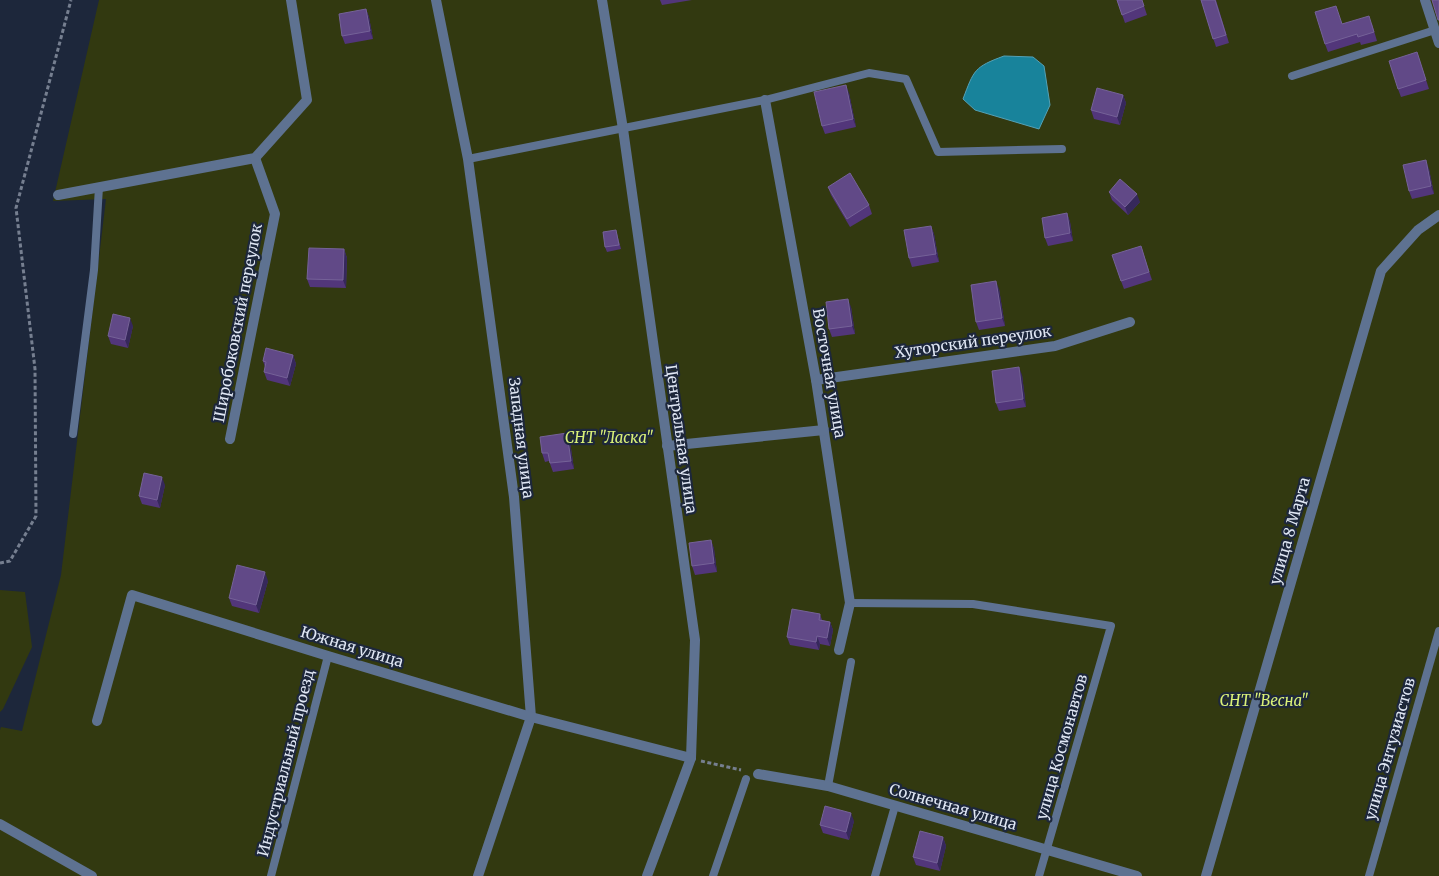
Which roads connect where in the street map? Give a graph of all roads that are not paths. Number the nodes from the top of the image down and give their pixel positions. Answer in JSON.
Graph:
{"nodes":[{"id":1,"x":291,"y":0,"type":"edge"},
{"id":2,"x":436,"y":0,"type":"edge"},
{"id":3,"x":602,"y":0,"type":"edge"},
{"id":4,"x":1439,"y":0,"type":"edge"},
{"id":5,"x":1426,"y":2,"type":"edge"},
{"id":6,"x":1435,"y":30,"type":"junction"},
{"id":7,"x":1439,"y":43,"type":"edge"},
{"id":8,"x":1292,"y":76,"type":"dead end"},
{"id":9,"x":765,"y":100,"type":"junction"},
{"id":10,"x":623,"y":129,"type":"junction"},
{"id":11,"x":1062,"y":149,"type":"dead end"},
{"id":12,"x":255,"y":158,"type":"junction"},
{"id":13,"x":468,"y":159,"type":"junction"},
{"id":14,"x":99,"y":187,"type":"junction"},
{"id":15,"x":58,"y":195,"type":"dead end"},
{"id":16,"x":1439,"y":216,"type":"edge"},
{"id":17,"x":1130,"y":322,"type":"dead end"},
{"id":18,"x":816,"y":380,"type":"junction"},
{"id":19,"x":824,"y":430,"type":"junction"},
{"id":20,"x":73,"y":434,"type":"dead end"},
{"id":21,"x":230,"y":439,"type":"dead end"},
{"id":22,"x":667,"y":446,"type":"junction"},
{"id":23,"x":850,"y":603,"type":"junction"},
{"id":24,"x":1439,"y":631,"type":"edge"},
{"id":25,"x":839,"y":650,"type":"dead end"},
{"id":26,"x":328,"y":656,"type":"junction"},
{"id":27,"x":851,"y":662,"type":"dead end"},
{"id":28,"x":531,"y":717,"type":"junction"},
{"id":29,"x":97,"y":721,"type":"dead end"},
{"id":30,"x":691,"y":758,"type":"junction"},
{"id":31,"x":758,"y":774,"type":"road end"},
{"id":32,"x":746,"y":779,"type":"dead end"},
{"id":33,"x":828,"y":786,"type":"junction"},
{"id":34,"x":895,"y":806,"type":"junction"},
{"id":35,"x":0,"y":824,"type":"edge"},
{"id":36,"x":1047,"y":850,"type":"junction"},
{"id":37,"x":92,"y":876,"type":"edge"},
{"id":38,"x":271,"y":876,"type":"edge"},
{"id":39,"x":478,"y":876,"type":"edge"},
{"id":40,"x":646,"y":876,"type":"edge"},
{"id":41,"x":712,"y":876,"type":"edge"},
{"id":42,"x":875,"y":876,"type":"edge"},
{"id":43,"x":1039,"y":876,"type":"edge"},
{"id":44,"x":1137,"y":876,"type":"edge"},
{"id":45,"x":1206,"y":876,"type":"edge"},
{"id":46,"x":1369,"y":876,"type":"edge"}],
"edges":[{"from":1,"to":12,"type":"street"},
{"from":2,"to":13,"type":"street","name":"Западная улица"},
{"from":3,"to":10,"type":"street","name":"Центральная улица"},
{"from":4,"to":5,"type":"street"},
{"from":5,"to":6,"type":"street"},
{"from":6,"to":7,"type":"street"},
{"from":6,"to":8,"type":"lane"},
{"from":9,"to":10,"type":"lane"},
{"from":9,"to":11,"type":"lane"},
{"from":9,"to":18,"type":"street","name":"Восточная улица"},
{"from":10,"to":13,"type":"lane"},
{"from":10,"to":22,"type":"street","name":"Центральная улица"},
{"from":12,"to":14,"type":"street"},
{"from":12,"to":21,"type":"street","name":"Широбоковский переулок"},
{"from":13,"to":28,"type":"street","name":"Западная улица"},
{"from":14,"to":15,"type":"street"},
{"from":14,"to":20,"type":"lane"},
{"from":16,"to":45,"type":"street","name":"улица 8 Марта"},
{"from":17,"to":18,"type":"street","name":"Хуторский переулок"},
{"from":18,"to":19,"type":"street","name":"Восточная улица"},
{"from":19,"to":22,"type":"street"},
{"from":19,"to":23,"type":"street","name":"Восточная улица"},
{"from":22,"to":30,"type":"street","name":"Центральная улица"},
{"from":23,"to":25,"type":"street","name":"Восточная улица"},
{"from":23,"to":36,"type":"lane","name":"улица Космонавтов"},
{"from":24,"to":46,"type":"lane","name":"улица Энтузиастов"},
{"from":26,"to":28,"type":"street","name":"Южная улица"},
{"from":26,"to":29,"type":"street","name":"Южная улица"},
{"from":26,"to":38,"type":"lane","name":"Индустриальный проезд"},
{"from":27,"to":33,"type":"lane"},
{"from":28,"to":30,"type":"street","name":"Южная улица"},
{"from":28,"to":39,"type":"street","name":"Западная улица"},
{"from":30,"to":40,"type":"street","name":"Центральная улица"},
{"from":31,"to":33,"type":"street","name":"Солнечная улица"},
{"from":32,"to":41,"type":"lane"},
{"from":33,"to":34,"type":"street","name":"Солнечная улица"},
{"from":34,"to":36,"type":"street","name":"Солнечная улица"},
{"from":34,"to":42,"type":"lane"},
{"from":35,"to":37,"type":"street"},
{"from":36,"to":43,"type":"lane","name":"улица Космонавтов"},
{"from":36,"to":44,"type":"street","name":"Солнечная улица"}]}
